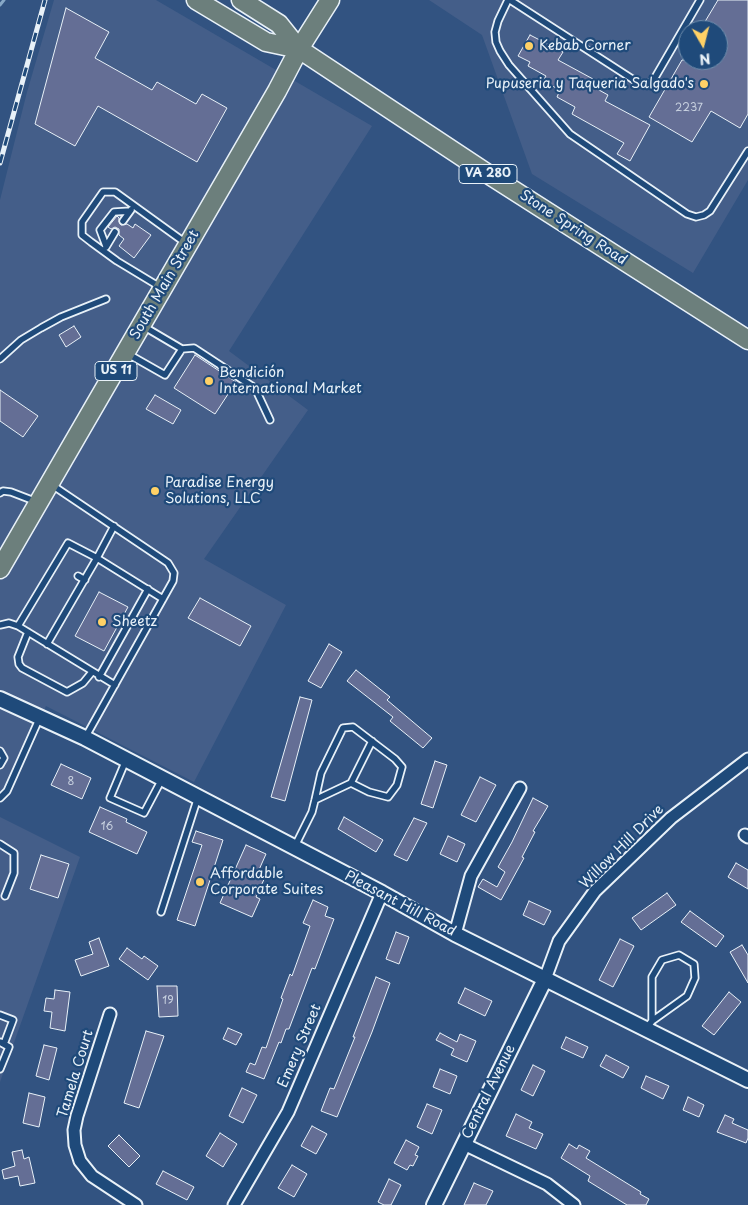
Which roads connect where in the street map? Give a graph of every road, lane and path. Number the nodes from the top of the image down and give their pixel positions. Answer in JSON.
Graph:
{"nodes":[{"id":1,"x":196,"y":0,"type":"edge"},
{"id":2,"x":241,"y":0,"type":"edge"},
{"id":3,"x":330,"y":0,"type":"edge"},
{"id":4,"x":509,"y":0,"type":"edge"},
{"id":5,"x":700,"y":0,"type":"edge"},
{"id":6,"x":299,"y":48,"type":"junction"},
{"id":7,"x":748,"y":150,"type":"edge"},
{"id":8,"x":132,"y":208,"type":"junction"},
{"id":9,"x":123,"y":221,"type":"dead end"},
{"id":10,"x":115,"y":232,"type":"dead end"},
{"id":11,"x":189,"y":245,"type":"junction"},
{"id":12,"x":104,"y":249,"type":"junction"},
{"id":13,"x":163,"y":289,"type":"junction"},
{"id":14,"x":106,"y":299,"type":"dead end"},
{"id":15,"x":142,"y":326,"type":"junction"},
{"id":16,"x":748,"y":340,"type":"edge"},
{"id":17,"x":182,"y":349,"type":"junction"},
{"id":18,"x":126,"y":353,"type":"junction"},
{"id":19,"x":0,"y":359,"type":"edge"},
{"id":20,"x":270,"y":420,"type":"dead end"},
{"id":21,"x":50,"y":484,"type":"junction"},
{"id":22,"x":0,"y":492,"type":"edge"},
{"id":23,"x":39,"y":503,"type":"junction"},
{"id":24,"x":114,"y":526,"type":"junction"},
{"id":25,"x":97,"y":558,"type":"junction"},
{"id":26,"x":56,"y":563,"type":"junction"},
{"id":27,"x":63,"y":567,"type":"dead end"},
{"id":28,"x":0,"y":569,"type":"edge"},
{"id":29,"x":49,"y":576,"type":"junction"},
{"id":30,"x":78,"y":576,"type":"dead end"},
{"id":31,"x":56,"y":580,"type":"dead end"},
{"id":32,"x":84,"y":580,"type":"junction"},
{"id":33,"x":43,"y":586,"type":"junction"},
{"id":34,"x":148,"y":589,"type":"junction"},
{"id":35,"x":50,"y":590,"type":"dead end"},
{"id":36,"x":70,"y":590,"type":"dead end"},
{"id":37,"x":76,"y":593,"type":"junction"},
{"id":38,"x":37,"y":596,"type":"junction"},
{"id":39,"x":163,"y":599,"type":"junction"},
{"id":40,"x":43,"y":601,"type":"dead end"},
{"id":41,"x":30,"y":608,"type":"junction"},
{"id":42,"x":37,"y":613,"type":"dead end"},
{"id":43,"x":0,"y":625,"type":"edge"},
{"id":44,"x":18,"y":626,"type":"junction"},
{"id":45,"x":28,"y":632,"type":"junction"},
{"id":46,"x":47,"y":644,"type":"junction"},
{"id":47,"x":92,"y":672,"type":"junction"},
{"id":48,"x":100,"y":677,"type":"junction"},
{"id":49,"x":115,"y":685,"type":"junction"},
{"id":50,"x":0,"y":699,"type":"edge"},
{"id":51,"x":40,"y":718,"type":"junction"},
{"id":52,"x":85,"y":738,"type":"junction"},
{"id":53,"x":372,"y":741,"type":"junction"},
{"id":54,"x":0,"y":751,"type":"edge"},
{"id":55,"x":748,"y":759,"type":"edge"},
{"id":56,"x":126,"y":760,"type":"junction"},
{"id":57,"x":0,"y":765,"type":"edge"},
{"id":58,"x":162,"y":778,"type":"junction"},
{"id":59,"x":351,"y":783,"type":"junction"},
{"id":60,"x":520,"y":788,"type":"dead end"},
{"id":61,"x":198,"y":797,"type":"junction"},
{"id":62,"x":0,"y":798,"type":"edge"},
{"id":63,"x":315,"y":800,"type":"junction"},
{"id":64,"x":0,"y":844,"type":"edge"},
{"id":65,"x":294,"y":848,"type":"junction"},
{"id":66,"x":382,"y":893,"type":"junction"},
{"id":67,"x":5,"y":896,"type":"dead end"},
{"id":68,"x":161,"y":912,"type":"dead end"},
{"id":69,"x":455,"y":934,"type":"junction"},
{"id":70,"x":545,"y":979,"type":"junction"},
{"id":71,"x":110,"y":1014,"type":"dead end"},
{"id":72,"x":0,"y":1015,"type":"edge"},
{"id":73,"x":649,"y":1025,"type":"junction"},
{"id":74,"x":2,"y":1043,"type":"edge"},
{"id":75,"x":0,"y":1067,"type":"edge"},
{"id":76,"x":748,"y":1080,"type":"edge"},
{"id":77,"x":464,"y":1144,"type":"junction"},
{"id":78,"x":136,"y":1205,"type":"edge"},
{"id":79,"x":234,"y":1205,"type":"edge"},
{"id":80,"x":434,"y":1205,"type":"edge"},
{"id":81,"x":574,"y":1205,"type":"edge"}],
"edges":[{"from":1,"to":6,"type":"main road","name":"Stone Spring Road","number":"VA 280"},
{"from":2,"to":6,"type":"main road","name":"Stone Spring Road","number":"VA 280"},
{"from":3,"to":6,"type":"main road","name":"South Main Street","number":"US 11"},
{"from":4,"to":5,"type":"lane"},
{"from":4,"to":7,"type":"lane"},
{"from":6,"to":11,"type":"main road","name":"South Main Street","number":"US 11"},
{"from":6,"to":16,"type":"main road","name":"Stone Spring Road","number":"VA 280"},
{"from":8,"to":9,"type":"lane"},
{"from":8,"to":11,"type":"lane"},
{"from":8,"to":12,"type":"lane"},
{"from":8,"to":12,"type":"lane"},
{"from":10,"to":12,"type":"lane"},
{"from":11,"to":13,"type":"main road","name":"South Main Street","number":"US 11"},
{"from":12,"to":13,"type":"lane"},
{"from":13,"to":15,"type":"main road","name":"South Main Street","number":"US 11"},
{"from":14,"to":19,"type":"lane"},
{"from":15,"to":17,"type":"lane"},
{"from":15,"to":18,"type":"main road","name":"South Main Street","number":"US 11"},
{"from":17,"to":18,"type":"lane"},
{"from":17,"to":20,"type":"lane"},
{"from":18,"to":21,"type":"main road","name":"South Main Street","number":"US 11"},
{"from":21,"to":23,"type":"main road","name":"South Main Street","number":"US 11"},
{"from":21,"to":24,"type":"lane"},
{"from":22,"to":23,"type":"lane"},
{"from":23,"to":28,"type":"main road","name":"South Main Street","number":"US 11"},
{"from":24,"to":25,"type":"lane"},
{"from":24,"to":39,"type":"lane"},
{"from":25,"to":26,"type":"lane"},
{"from":25,"to":32,"type":"lane"},
{"from":25,"to":34,"type":"lane"},
{"from":26,"to":27,"type":"lane"},
{"from":26,"to":29,"type":"lane"},
{"from":29,"to":31,"type":"lane"},
{"from":29,"to":33,"type":"lane"},
{"from":30,"to":32,"type":"lane"},
{"from":32,"to":37,"type":"lane"},
{"from":33,"to":35,"type":"lane"},
{"from":33,"to":38,"type":"lane"},
{"from":34,"to":39,"type":"lane"},
{"from":34,"to":48,"type":"lane"},
{"from":36,"to":37,"type":"lane"},
{"from":37,"to":46,"type":"lane"},
{"from":38,"to":40,"type":"lane"},
{"from":38,"to":41,"type":"lane"},
{"from":39,"to":49,"type":"lane"},
{"from":41,"to":42,"type":"lane"},
{"from":41,"to":44,"type":"lane"},
{"from":43,"to":44,"type":"lane"},
{"from":44,"to":45,"type":"lane"},
{"from":45,"to":46,"type":"lane"},
{"from":45,"to":47,"type":"lane"},
{"from":46,"to":47,"type":"lane"},
{"from":47,"to":48,"type":"lane"},
{"from":48,"to":49,"type":"lane"},
{"from":49,"to":52,"type":"lane"},
{"from":50,"to":51,"type":"street","name":"Pleasant Hill Road"},
{"from":51,"to":52,"type":"street","name":"Pleasant Hill Road"},
{"from":51,"to":62,"type":"lane"},
{"from":52,"to":56,"type":"street","name":"Pleasant Hill Road"},
{"from":53,"to":59,"type":"lane"},
{"from":53,"to":59,"type":"lane"},
{"from":53,"to":63,"type":"lane"},
{"from":54,"to":57,"type":"lane"},
{"from":55,"to":70,"type":"street","name":"Willow Hill Drive"},
{"from":56,"to":58,"type":"street","name":"Pleasant Hill Road"},
{"from":56,"to":58,"type":"lane"},
{"from":58,"to":61,"type":"street","name":"Pleasant Hill Road"},
{"from":59,"to":63,"type":"lane"},
{"from":60,"to":69,"type":"street"},
{"from":61,"to":65,"type":"street","name":"Pleasant Hill Road"},
{"from":61,"to":68,"type":"lane"},
{"from":63,"to":65,"type":"lane"},
{"from":64,"to":67,"type":"lane"},
{"from":65,"to":66,"type":"street","name":"Pleasant Hill Road"},
{"from":66,"to":69,"type":"street","name":"Pleasant Hill Road"},
{"from":66,"to":79,"type":"street","name":"Emery Street"},
{"from":69,"to":70,"type":"street","name":"Pleasant Hill Road"},
{"from":70,"to":73,"type":"street","name":"Pleasant Hill Road"},
{"from":70,"to":77,"type":"street","name":"Central Avenue"},
{"from":71,"to":78,"type":"street","name":"Tamela Court"},
{"from":72,"to":74,"type":"lane"},
{"from":73,"to":73,"type":"lane"},
{"from":73,"to":76,"type":"street","name":"Pleasant Hill Road"},
{"from":74,"to":75,"type":"lane"},
{"from":77,"to":80,"type":"street","name":"Central Avenue"},
{"from":77,"to":81,"type":"street"}]}
